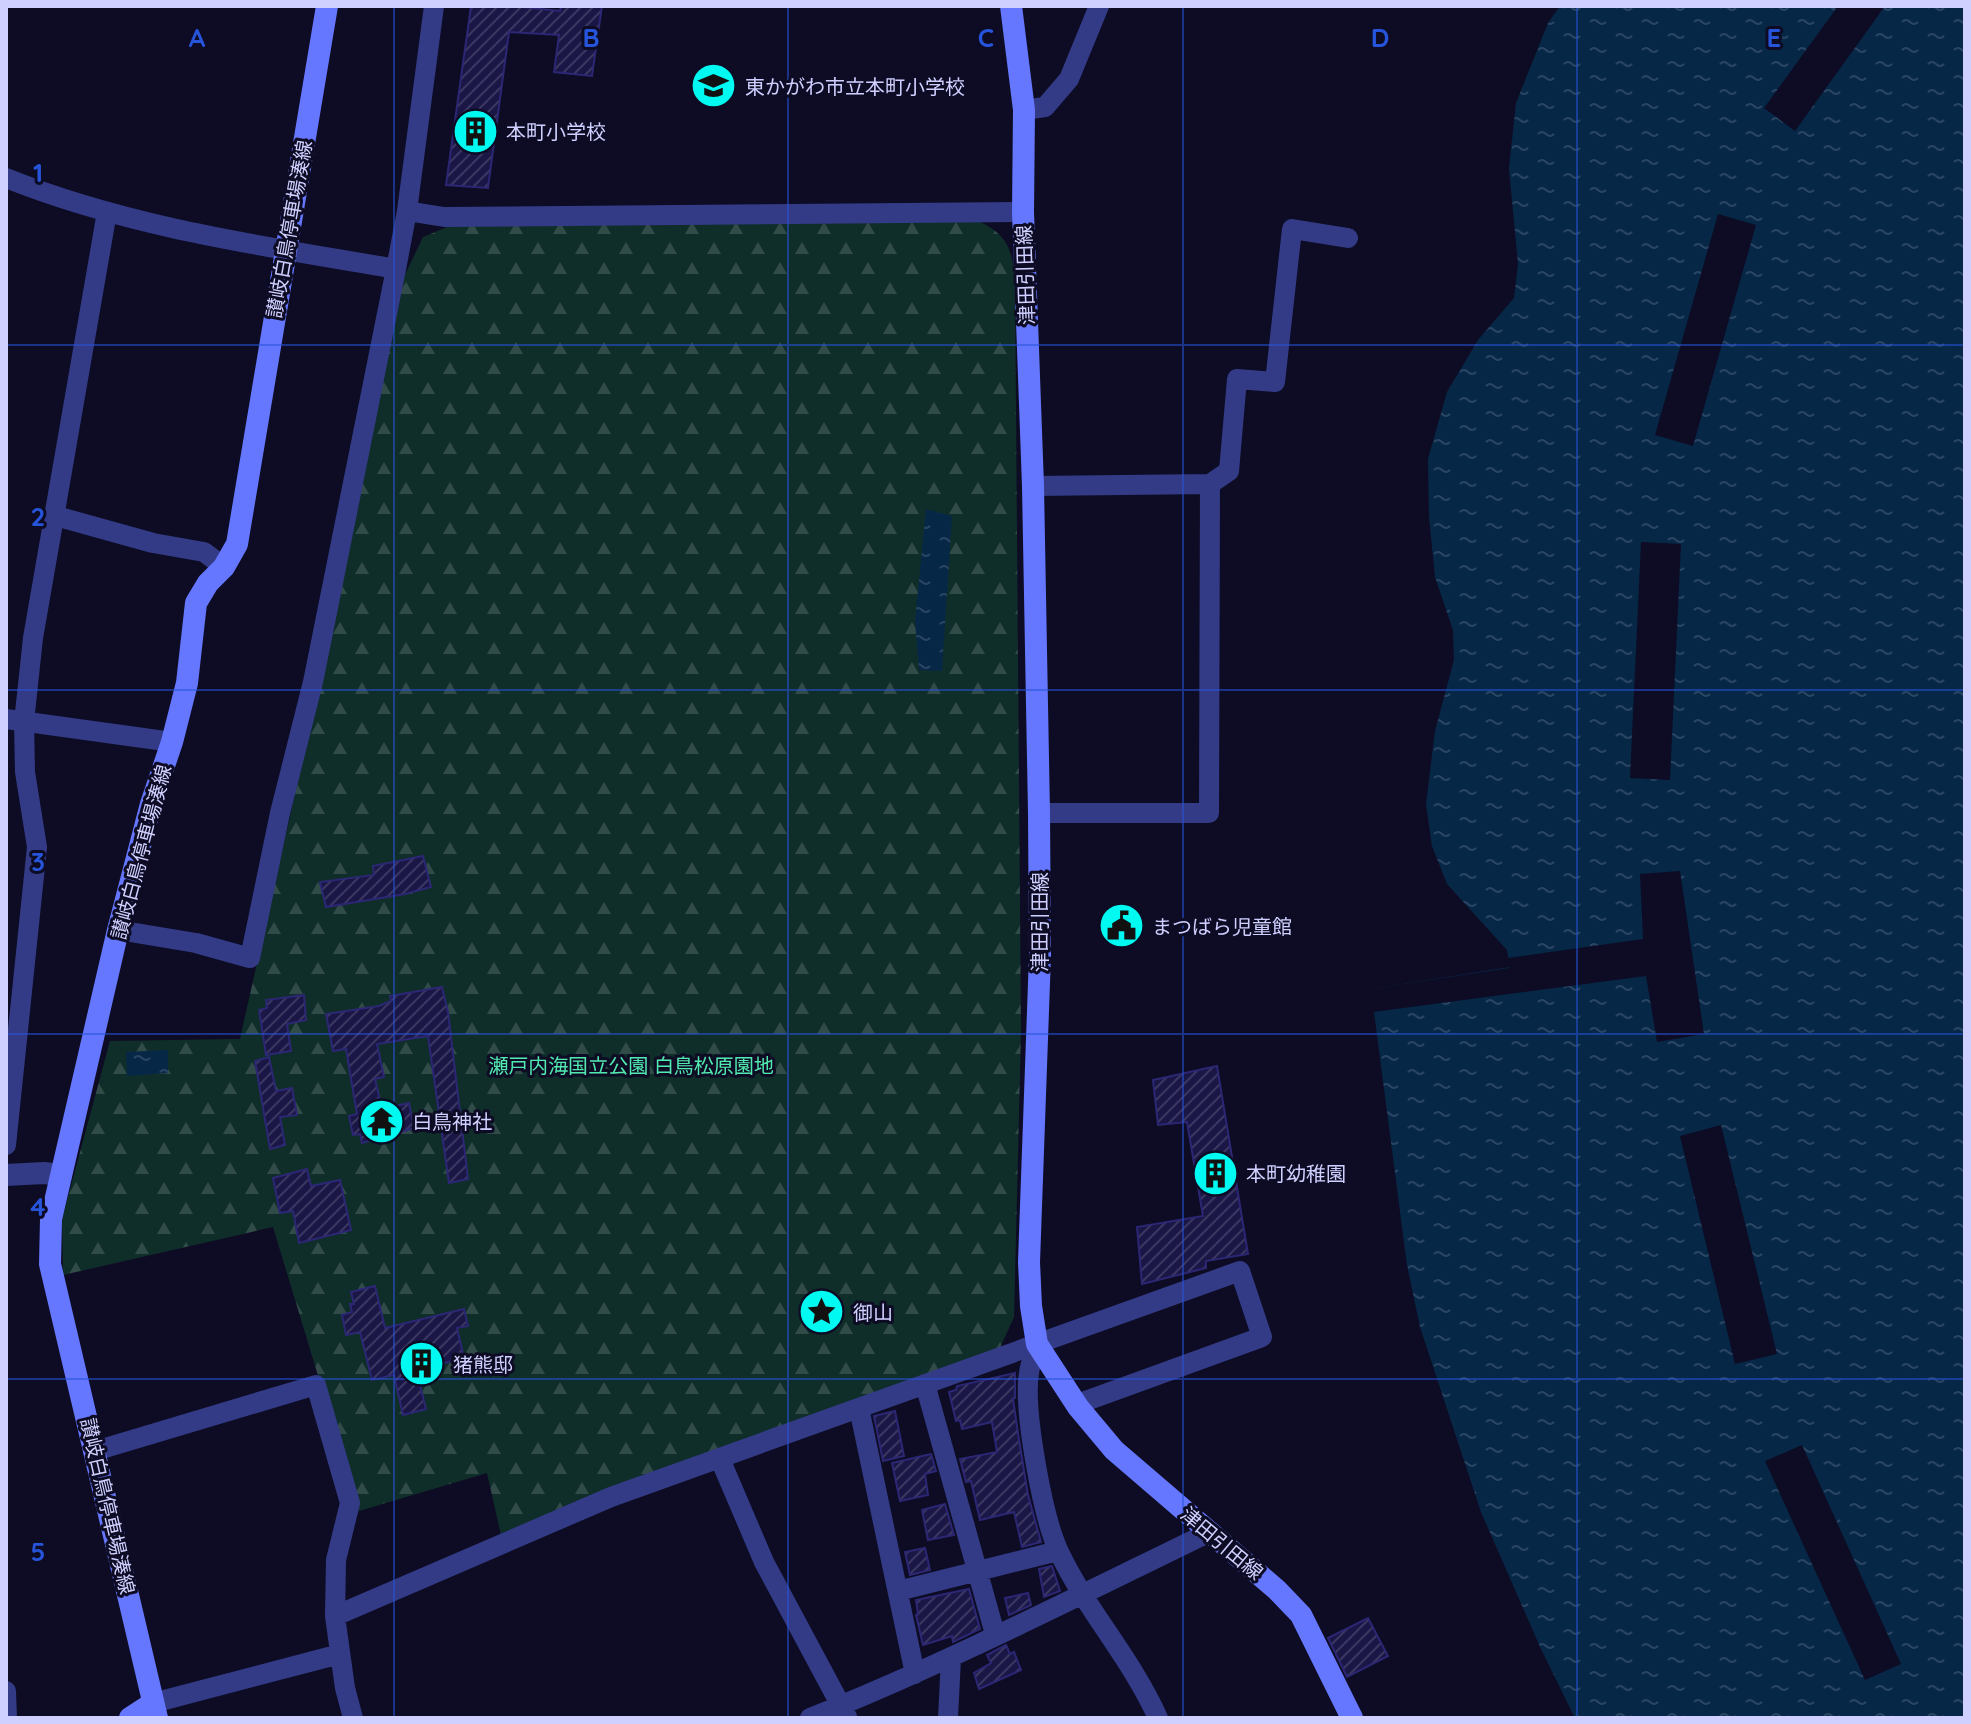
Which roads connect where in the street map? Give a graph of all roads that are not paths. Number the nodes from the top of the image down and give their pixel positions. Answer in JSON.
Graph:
{"nodes":[{"id":1,"x":327,"y":6,"type":"edge"},
{"id":2,"x":434,"y":6,"type":"edge"},
{"id":3,"x":1011,"y":6,"type":"edge"},
{"id":4,"x":1099,"y":6,"type":"edge"},
{"id":5,"x":1024,"y":110,"type":"junction"},
{"id":6,"x":6,"y":178,"type":"edge"},
{"id":7,"x":407,"y":211,"type":"junction"},
{"id":8,"x":107,"y":212,"type":"junction"},
{"id":9,"x":1023,"y":212,"type":"junction"},
{"id":10,"x":1348,"y":238,"type":"dead end"},
{"id":11,"x":285,"y":250,"type":"junction"},
{"id":12,"x":396,"y":269,"type":"junction"},
{"id":13,"x":1210,"y":484,"type":"junction"},
{"id":14,"x":1033,"y":486,"type":"junction"},
{"id":15,"x":56,"y":516,"type":"junction"},
{"id":16,"x":224,"y":567,"type":"junction"},
{"id":17,"x":15,"y":720,"type":"edge"},
{"id":18,"x":172,"y":742,"type":"junction"},
{"id":19,"x":1039,"y":813,"type":"junction"},
{"id":20,"x":118,"y":930,"type":"junction"},
{"id":21,"x":6,"y":1145,"type":"edge"},
{"id":22,"x":6,"y":1175,"type":"edge"},
{"id":23,"x":61,"y":1175,"type":"junction"},
{"id":24,"x":1037,"y":1344,"type":"junction"},
{"id":25,"x":925,"y":1384,"type":"junction"},
{"id":26,"x":1078,"y":1407,"type":"junction"},
{"id":27,"x":859,"y":1408,"type":"junction"},
{"id":28,"x":95,"y":1451,"type":"junction"},
{"id":29,"x":720,"y":1459,"type":"junction"},
{"id":30,"x":1210,"y":1532,"type":"junction"},
{"id":31,"x":1058,"y":1551,"type":"junction"},
{"id":32,"x":976,"y":1573,"type":"junction"},
{"id":33,"x":898,"y":1591,"type":"junction"},
{"id":34,"x":1082,"y":1594,"type":"junction"},
{"id":35,"x":335,"y":1616,"type":"junction"},
{"id":36,"x":995,"y":1634,"type":"junction"},
{"id":37,"x":340,"y":1654,"type":"junction"},
{"id":38,"x":951,"y":1658,"type":"junction"},
{"id":39,"x":915,"y":1674,"type":"junction"},
{"id":40,"x":6,"y":1691,"type":"edge"},
{"id":41,"x":155,"y":1710,"type":"edge"},
{"id":42,"x":844,"y":1712,"type":"edge"},
{"id":43,"x":7,"y":1718,"type":"edge"},
{"id":44,"x":130,"y":1718,"type":"edge"},
{"id":45,"x":353,"y":1718,"type":"edge"},
{"id":46,"x":810,"y":1718,"type":"edge"},
{"id":47,"x":948,"y":1718,"type":"edge"},
{"id":48,"x":1158,"y":1718,"type":"edge"},
{"id":49,"x":1352,"y":1718,"type":"edge"}],
"edges":[{"from":1,"to":11,"type":"main road","name":"讃岐白鳥停車場湊線"},
{"from":2,"to":7,"type":"street"},
{"from":3,"to":5,"type":"main road","name":"津田引田線"},
{"from":4,"to":5,"type":"street"},
{"from":5,"to":9,"type":"main road","name":"津田引田線"},
{"from":6,"to":8,"type":"street"},
{"from":7,"to":9,"type":"street"},
{"from":7,"to":12,"type":"street"},
{"from":8,"to":11,"type":"street"},
{"from":8,"to":15,"type":"street"},
{"from":9,"to":14,"type":"main road","name":"津田引田線"},
{"from":10,"to":13,"type":"street"},
{"from":11,"to":12,"type":"street"},
{"from":11,"to":16,"type":"main road","name":"讃岐白鳥停車場湊線"},
{"from":12,"to":20,"type":"street"},
{"from":13,"to":14,"type":"street"},
{"from":13,"to":19,"type":"street"},
{"from":14,"to":19,"type":"main road","name":"津田引田線"},
{"from":15,"to":16,"type":"street"},
{"from":15,"to":17,"type":"street"},
{"from":16,"to":18,"type":"main road","name":"讃岐白鳥停車場湊線"},
{"from":17,"to":18,"type":"street"},
{"from":17,"to":21,"type":"street"},
{"from":18,"to":20,"type":"main road","name":"讃岐白鳥停車場湊線"},
{"from":19,"to":24,"type":"main road","name":"津田引田線"},
{"from":20,"to":23,"type":"main road","name":"讃岐白鳥停車場湊線"},
{"from":22,"to":23,"type":"street"},
{"from":23,"to":28,"type":"main road","name":"讃岐白鳥停車場湊線"},
{"from":24,"to":25,"type":"street"},
{"from":24,"to":26,"type":"main road","name":"津田引田線"},
{"from":24,"to":26,"type":"street"},
{"from":24,"to":31,"type":"street"},
{"from":25,"to":27,"type":"street"},
{"from":25,"to":32,"type":"street"},
{"from":26,"to":30,"type":"main road","name":"津田引田線"},
{"from":27,"to":29,"type":"street"},
{"from":27,"to":33,"type":"street"},
{"from":28,"to":35,"type":"street"},
{"from":28,"to":41,"type":"main road","name":"讃岐白鳥停車場湊線"},
{"from":29,"to":35,"type":"street"},
{"from":29,"to":42,"type":"street"},
{"from":30,"to":34,"type":"street"},
{"from":30,"to":49,"type":"main road","name":"津田引田線"},
{"from":31,"to":32,"type":"street"},
{"from":31,"to":34,"type":"street"},
{"from":32,"to":33,"type":"street"},
{"from":32,"to":36,"type":"street"},
{"from":33,"to":39,"type":"street"},
{"from":34,"to":36,"type":"street"},
{"from":34,"to":48,"type":"street"},
{"from":35,"to":37,"type":"street"},
{"from":36,"to":38,"type":"street"},
{"from":37,"to":41,"type":"street"},
{"from":37,"to":45,"type":"street"},
{"from":38,"to":39,"type":"street"},
{"from":38,"to":47,"type":"street"},
{"from":39,"to":42,"type":"street"},
{"from":40,"to":43,"type":"street"},
{"from":41,"to":44,"type":"main road"},
{"from":42,"to":46,"type":"street"}]}
